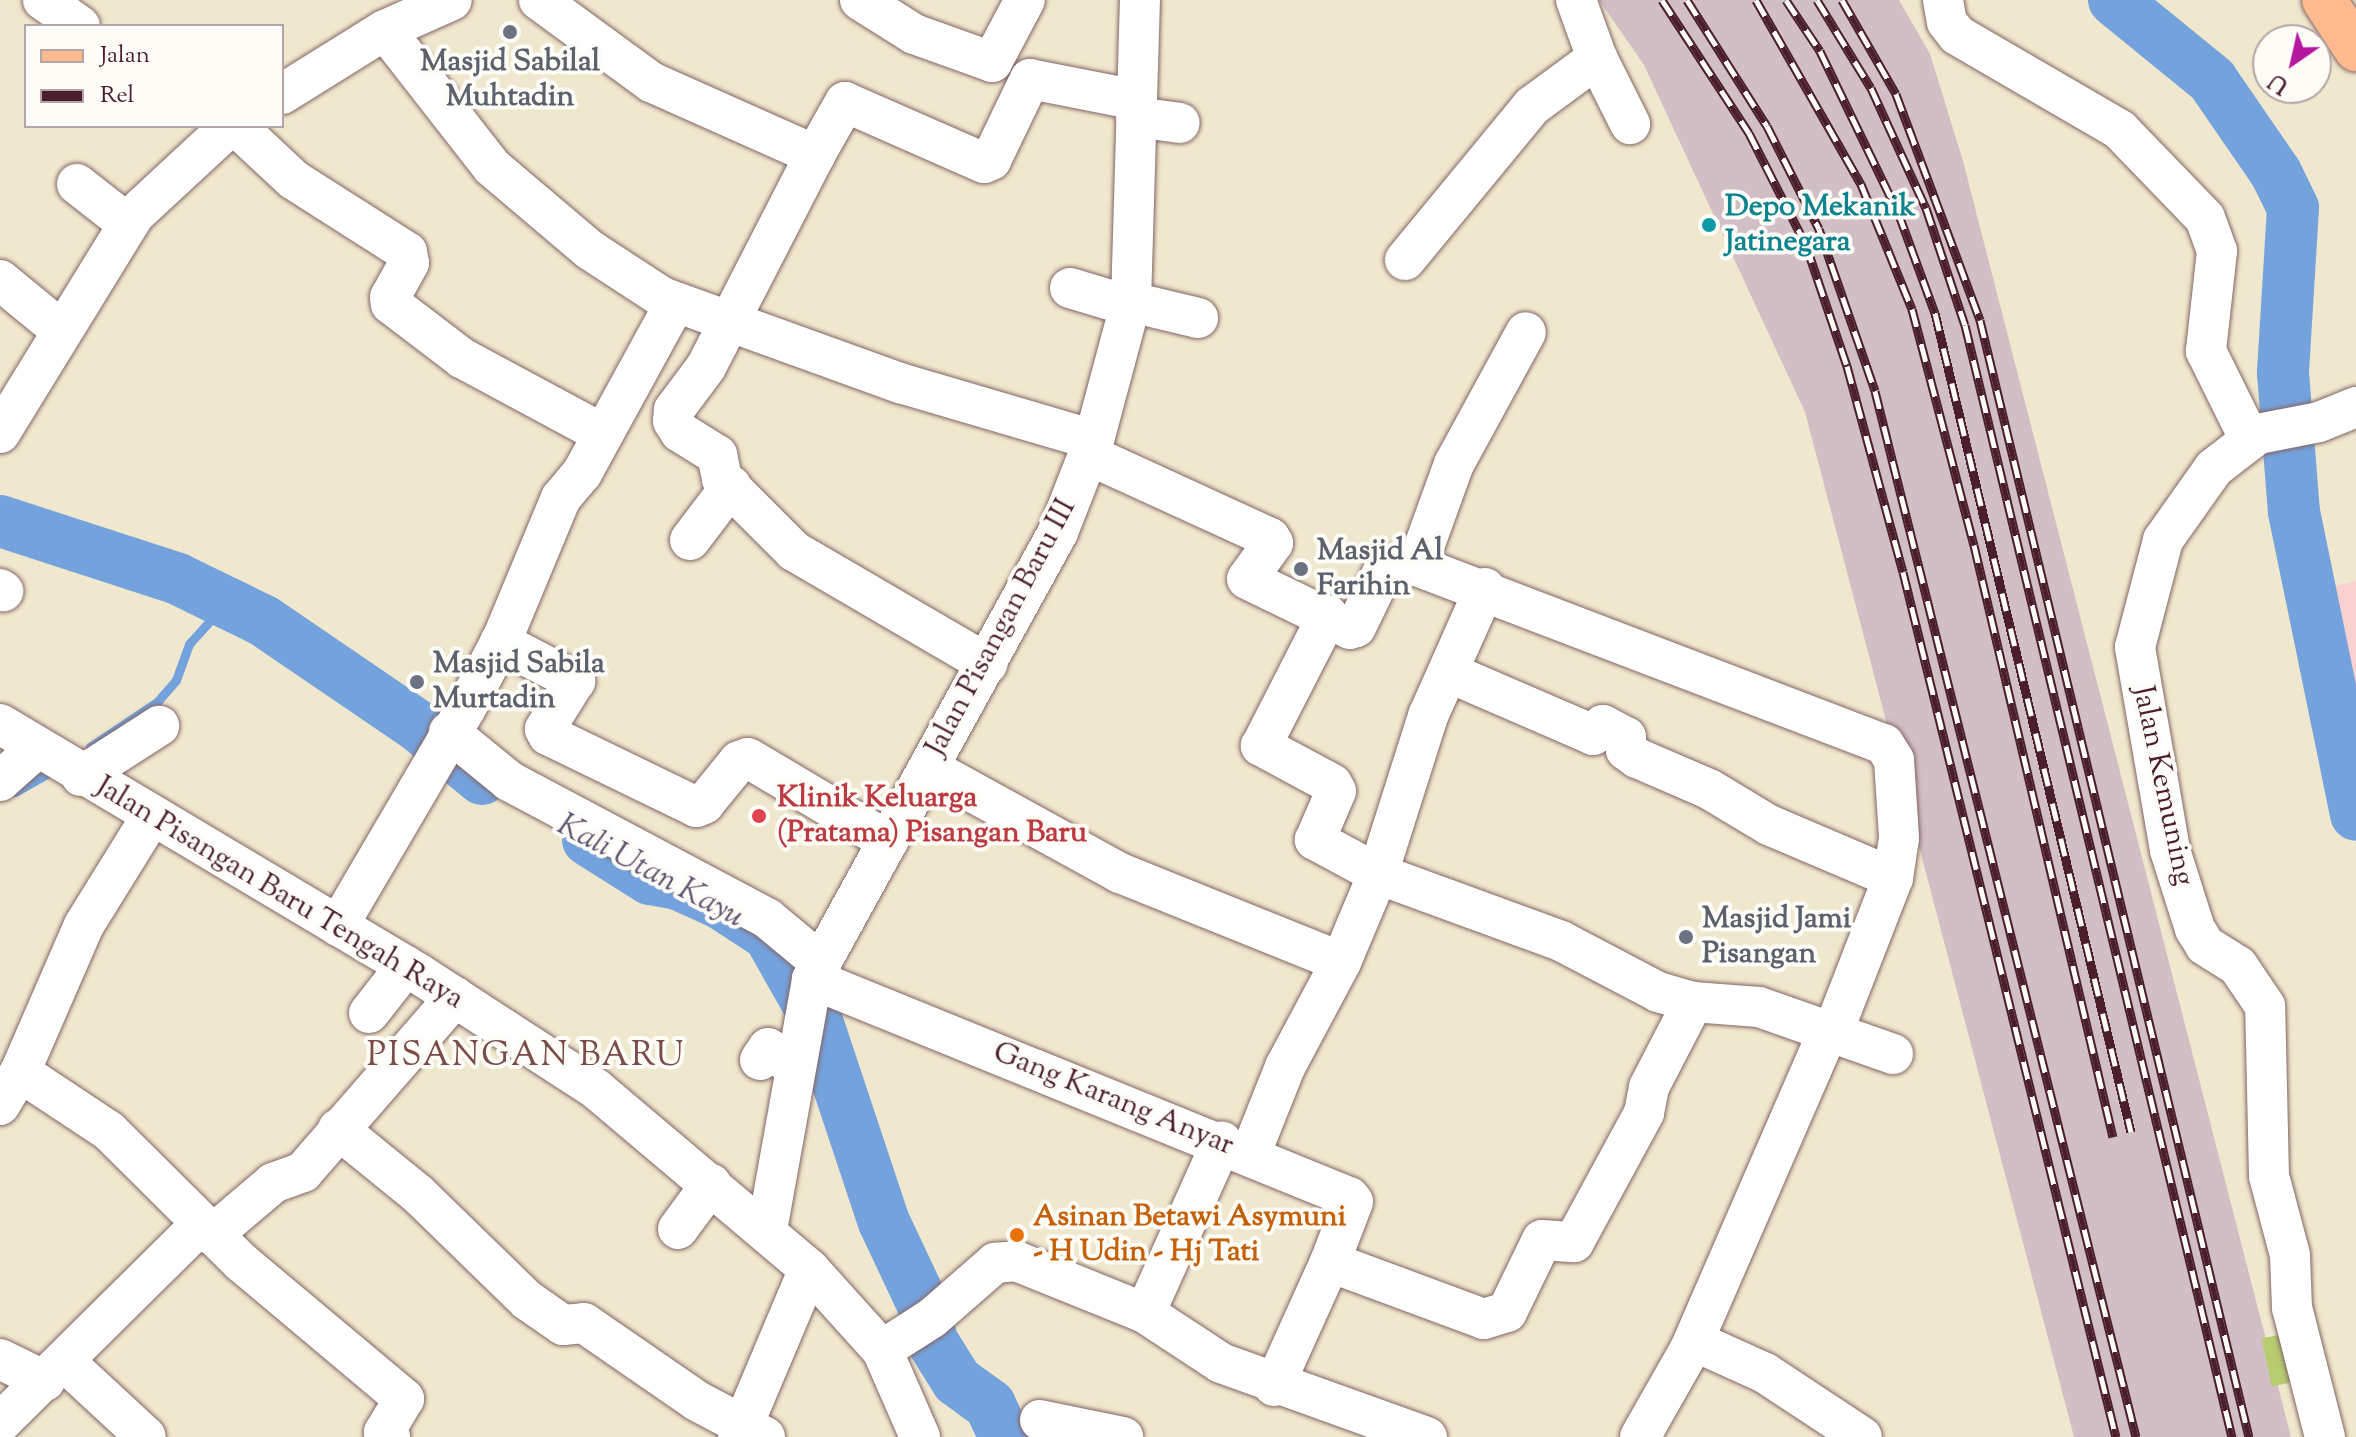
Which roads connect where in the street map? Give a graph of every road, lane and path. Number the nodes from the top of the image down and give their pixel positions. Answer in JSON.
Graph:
{"nodes":[{"id":1,"x":43,"y":0,"type":"edge"},
{"id":2,"x":452,"y":0,"type":"edge"},
{"id":3,"x":539,"y":0,"type":"edge"},
{"id":4,"x":860,"y":0,"type":"edge"},
{"id":5,"x":1025,"y":0,"type":"edge"},
{"id":6,"x":1576,"y":0,"type":"edge"},
{"id":7,"x":1943,"y":0,"type":"edge"},
{"id":8,"x":2324,"y":0,"type":"edge"},
{"id":9,"x":1137,"y":1,"type":"edge"},
{"id":10,"x":77,"y":24,"type":"edge"},
{"id":11,"x":385,"y":30,"type":"junction"},
{"id":12,"x":2356,"y":49,"type":"edge"},
{"id":13,"x":1597,"y":58,"type":"junction"},
{"id":14,"x":284,"y":93,"type":"edge"},
{"id":15,"x":1136,"y":108,"type":"junction"},
{"id":16,"x":1180,"y":123,"type":"dead end"},
{"id":17,"x":1630,"y":124,"type":"dead end"},
{"id":18,"x":217,"y":130,"type":"edge"},
{"id":19,"x":815,"y":155,"type":"junction"},
{"id":20,"x":77,"y":184,"type":"dead end"},
{"id":21,"x":128,"y":224,"type":"junction"},
{"id":22,"x":1405,"y":260,"type":"dead end"},
{"id":23,"x":1072,"y":276,"type":"dead end"},
{"id":24,"x":0,"y":280,"type":"edge"},
{"id":25,"x":1131,"y":295,"type":"junction"},
{"id":26,"x":675,"y":303,"type":"junction"},
{"id":27,"x":1198,"y":318,"type":"dead end"},
{"id":28,"x":730,"y":324,"type":"junction"},
{"id":29,"x":62,"y":331,"type":"junction"},
{"id":30,"x":1526,"y":332,"type":"dead end"},
{"id":31,"x":2356,"y":407,"type":"edge"},
{"id":32,"x":0,"y":433,"type":"edge"},
{"id":33,"x":603,"y":434,"type":"junction"},
{"id":34,"x":2254,"y":437,"type":"junction"},
{"id":35,"x":1091,"y":448,"type":"junction"},
{"id":36,"x":731,"y":486,"type":"junction"},
{"id":37,"x":690,"y":540,"type":"dead end"},
{"id":38,"x":1417,"y":566,"type":"junction"},
{"id":39,"x":1485,"y":588,"type":"junction"},
{"id":40,"x":1328,"y":615,"type":"junction"},
{"id":41,"x":500,"y":642,"type":"junction"},
{"id":42,"x":987,"y":664,"type":"junction"},
{"id":43,"x":1450,"y":673,"type":"junction"},
{"id":44,"x":0,"y":724,"type":"edge"},
{"id":45,"x":159,"y":726,"type":"dead end"},
{"id":46,"x":445,"y":740,"type":"junction"},
{"id":47,"x":62,"y":764,"type":"junction"},
{"id":48,"x":929,"y":768,"type":"junction"},
{"id":49,"x":0,"y":781,"type":"edge"},
{"id":50,"x":151,"y":817,"type":"junction"},
{"id":51,"x":888,"y":841,"type":"junction"},
{"id":52,"x":1378,"y":874,"type":"junction"},
{"id":53,"x":1893,"y":878,"type":"junction"},
{"id":54,"x":338,"y":926,"type":"junction"},
{"id":55,"x":1341,"y":962,"type":"junction"},
{"id":56,"x":406,"y":966,"type":"junction"},
{"id":57,"x":812,"y":982,"type":"junction"},
{"id":58,"x":455,"y":997,"type":"junction"},
{"id":59,"x":1693,"y":1002,"type":"junction"},
{"id":60,"x":369,"y":1013,"type":"dead end"},
{"id":61,"x":1831,"y":1031,"type":"junction"},
{"id":62,"x":1893,"y":1054,"type":"dead end"},
{"id":63,"x":10,"y":1088,"type":"edge"},
{"id":64,"x":338,"y":1129,"type":"junction"},
{"id":65,"x":1236,"y":1149,"type":"junction"},
{"id":66,"x":711,"y":1184,"type":"junction"},
{"id":67,"x":678,"y":1229,"type":"dead end"},
{"id":68,"x":206,"y":1230,"type":"junction"},
{"id":69,"x":767,"y":1230,"type":"junction"},
{"id":70,"x":1330,"y":1262,"type":"junction"},
{"id":71,"x":809,"y":1269,"type":"junction"},
{"id":72,"x":1145,"y":1313,"type":"junction"},
{"id":73,"x":1694,"y":1341,"type":"junction"},
{"id":74,"x":882,"y":1350,"type":"junction"},
{"id":75,"x":0,"y":1359,"type":"edge"},
{"id":76,"x":55,"y":1372,"type":"junction"},
{"id":77,"x":1274,"y":1386,"type":"junction"},
{"id":78,"x":1040,"y":1420,"type":"dead end"},
{"id":79,"x":0,"y":1423,"type":"edge"},
{"id":80,"x":749,"y":1434,"type":"edge"},
{"id":81,"x":384,"y":1435,"type":"edge"},
{"id":82,"x":146,"y":1437,"type":"edge"},
{"id":83,"x":920,"y":1437,"type":"edge"},
{"id":84,"x":1123,"y":1437,"type":"edge"},
{"id":85,"x":1427,"y":1437,"type":"edge"},
{"id":86,"x":1640,"y":1437,"type":"edge"},
{"id":87,"x":1862,"y":1437,"type":"edge"},
{"id":88,"x":2325,"y":1437,"type":"edge"}],
"edges":[{"from":1,"to":10,"type":"street"},
{"from":2,"to":11,"type":"street"},
{"from":3,"to":19,"type":"street"},
{"from":4,"to":5,"type":"street"},
{"from":6,"to":13,"type":"street"},
{"from":7,"to":34,"type":"street"},
{"from":8,"to":12,"type":"main road"},
{"from":9,"to":15,"type":"street","name":"Jalan Pisangan Baru III"},
{"from":11,"to":14,"type":"street"},
{"from":11,"to":26,"type":"street"},
{"from":13,"to":17,"type":"street"},
{"from":13,"to":22,"type":"street"},
{"from":15,"to":16,"type":"street"},
{"from":15,"to":19,"type":"street"},
{"from":15,"to":25,"type":"street","name":"Jalan Pisangan Baru III"},
{"from":18,"to":21,"type":"street"},
{"from":18,"to":33,"type":"street"},
{"from":19,"to":28,"type":"street"},
{"from":20,"to":21,"type":"street"},
{"from":21,"to":29,"type":"street"},
{"from":23,"to":25,"type":"street"},
{"from":24,"to":29,"type":"street"},
{"from":25,"to":27,"type":"street"},
{"from":25,"to":35,"type":"street","name":"Jalan Pisangan Baru III"},
{"from":26,"to":28,"type":"street"},
{"from":26,"to":33,"type":"street"},
{"from":28,"to":35,"type":"street"},
{"from":28,"to":36,"type":"street"},
{"from":29,"to":32,"type":"street"},
{"from":30,"to":38,"type":"street"},
{"from":31,"to":34,"type":"street","name":"Jalan Kemuning"},
{"from":33,"to":41,"type":"street"},
{"from":34,"to":88,"type":"street","name":"Jalan Kemuning"},
{"from":35,"to":40,"type":"street"},
{"from":35,"to":42,"type":"street","name":"Jalan Pisangan Baru III"},
{"from":36,"to":37,"type":"street"},
{"from":36,"to":42,"type":"street"},
{"from":38,"to":39,"type":"street"},
{"from":38,"to":40,"type":"street"},
{"from":39,"to":43,"type":"street"},
{"from":39,"to":53,"type":"street"},
{"from":40,"to":52,"type":"street"},
{"from":41,"to":46,"type":"street"},
{"from":41,"to":51,"type":"street"},
{"from":42,"to":48,"type":"street","name":"Jalan Pisangan Baru III"},
{"from":43,"to":52,"type":"street"},
{"from":43,"to":53,"type":"street"},
{"from":44,"to":47,"type":"street","name":"Jalan Pisangan Baru Tengah Raya"},
{"from":45,"to":47,"type":"street"},
{"from":46,"to":54,"type":"street"},
{"from":46,"to":57,"type":"street","name":"Gang Karang Anyar"},
{"from":47,"to":49,"type":"street"},
{"from":47,"to":50,"type":"street","name":"Jalan Pisangan Baru Tengah Raya"},
{"from":48,"to":51,"type":"street","name":"Jalan Pisangan Baru III"},
{"from":48,"to":55,"type":"street"},
{"from":50,"to":54,"type":"street","name":"Jalan Pisangan Baru Tengah Raya"},
{"from":50,"to":63,"type":"street"},
{"from":51,"to":57,"type":"street","name":"Jalan Pisangan Baru III"},
{"from":52,"to":55,"type":"street"},
{"from":52,"to":59,"type":"street"},
{"from":53,"to":61,"type":"street"},
{"from":54,"to":56,"type":"street","name":"Jalan Pisangan Baru Tengah Raya"},
{"from":55,"to":65,"type":"street"},
{"from":56,"to":58,"type":"street","name":"Jalan Pisangan Baru Tengah Raya"},
{"from":56,"to":60,"type":"street"},
{"from":57,"to":65,"type":"street","name":"Gang Karang Anyar"},
{"from":57,"to":69,"type":"street","name":"Jalan Pisangan Baru III"},
{"from":58,"to":64,"type":"street"},
{"from":58,"to":66,"type":"street","name":"Jalan Pisangan Baru Tengah Raya"},
{"from":59,"to":61,"type":"street"},
{"from":59,"to":70,"type":"street"},
{"from":61,"to":62,"type":"street"},
{"from":61,"to":73,"type":"street"},
{"from":63,"to":68,"type":"street"},
{"from":64,"to":68,"type":"street"},
{"from":64,"to":80,"type":"street"},
{"from":65,"to":70,"type":"street","name":"Gang Karang Anyar"},
{"from":65,"to":72,"type":"street"},
{"from":66,"to":67,"type":"street"},
{"from":66,"to":69,"type":"street","name":"Jalan Pisangan Baru Tengah Raya"},
{"from":68,"to":76,"type":"street"},
{"from":68,"to":81,"type":"street"},
{"from":69,"to":71,"type":"street","name":"Jalan Pisangan Baru Tengah Raya"},
{"from":70,"to":77,"type":"street"},
{"from":71,"to":74,"type":"street","name":"Jalan Pisangan Baru Tengah Raya"},
{"from":71,"to":80,"type":"street"},
{"from":72,"to":74,"type":"street"},
{"from":72,"to":77,"type":"street"},
{"from":73,"to":86,"type":"street"},
{"from":73,"to":87,"type":"street"},
{"from":74,"to":83,"type":"street","name":"Jalan Pisangan Baru Tengah Raya"},
{"from":75,"to":76,"type":"street"},
{"from":76,"to":79,"type":"street"},
{"from":76,"to":82,"type":"street"},
{"from":77,"to":85,"type":"street"},
{"from":78,"to":84,"type":"street"}]}
